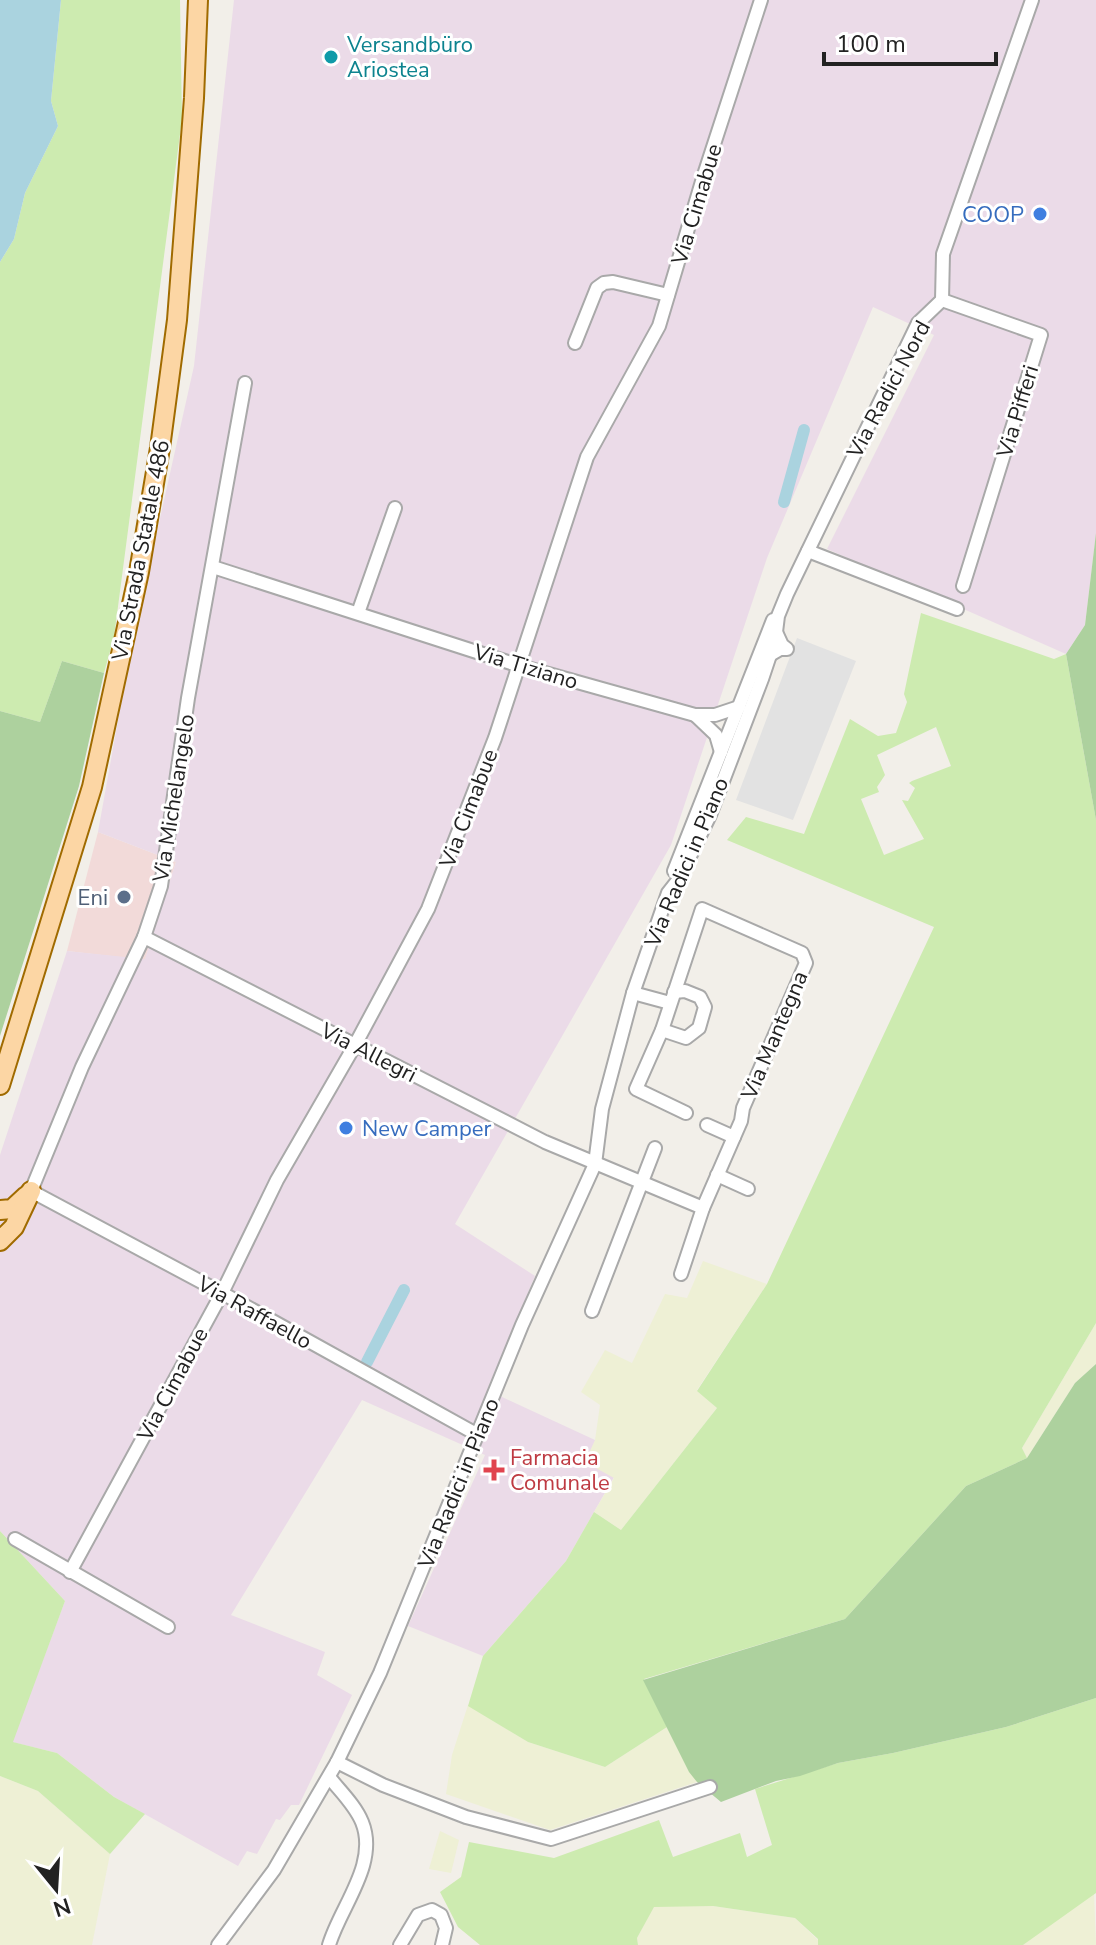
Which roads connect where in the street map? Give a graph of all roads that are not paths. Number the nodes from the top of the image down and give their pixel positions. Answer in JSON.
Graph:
{"nodes":[{"id":1,"x":198,"y":0,"type":"edge"},
{"id":2,"x":761,"y":0,"type":"edge"},
{"id":3,"x":1032,"y":0,"type":"edge"},
{"id":4,"x":668,"y":295,"type":"junction"},
{"id":5,"x":942,"y":300,"type":"junction"},
{"id":6,"x":575,"y":343,"type":"dead end"},
{"id":7,"x":245,"y":383,"type":"dead end"},
{"id":8,"x":395,"y":508,"type":"dead end"},
{"id":9,"x":808,"y":551,"type":"junction"},
{"id":10,"x":213,"y":567,"type":"junction"},
{"id":11,"x":963,"y":586,"type":"dead end"},
{"id":12,"x":957,"y":609,"type":"dead end"},
{"id":13,"x":358,"y":613,"type":"junction"},
{"id":14,"x":778,"y":616,"type":"junction"},
{"id":15,"x":776,"y":632,"type":"junction"},
{"id":16,"x":771,"y":654,"type":"junction"},
{"id":17,"x":755,"y":665,"type":"junction"},
{"id":18,"x":520,"y":666,"type":"junction"},
{"id":19,"x":739,"y":707,"type":"junction"},
{"id":20,"x":695,"y":715,"type":"junction"},
{"id":21,"x":742,"y":732,"type":"joint"},
{"id":22,"x":721,"y":752,"type":"junction"},
{"id":23,"x":668,"y":893,"type":"junction"},
{"id":24,"x":144,"y":937,"type":"junction"},
{"id":25,"x":633,"y":993,"type":"junction"},
{"id":26,"x":672,"y":997,"type":"junction"},
{"id":27,"x":662,"y":1030,"type":"junction"},
{"id":28,"x":355,"y":1045,"type":"junction"},
{"id":29,"x":1,"y":1084,"type":"edge"},
{"id":30,"x":686,"y":1113,"type":"dead end"},
{"id":31,"x":707,"y":1125,"type":"dead end"},
{"id":32,"x":734,"y":1137,"type":"junction"},
{"id":33,"x":655,"y":1148,"type":"dead end"},
{"id":34,"x":595,"y":1164,"type":"junction"},
{"id":35,"x":717,"y":1175,"type":"junction"},
{"id":36,"x":641,"y":1182,"type":"junction"},
{"id":37,"x":748,"y":1189,"type":"dead end"},
{"id":38,"x":31,"y":1191,"type":"junction"},
{"id":39,"x":703,"y":1208,"type":"junction"},
{"id":40,"x":0,"y":1210,"type":"edge"},
{"id":41,"x":0,"y":1241,"type":"edge"},
{"id":42,"x":681,"y":1274,"type":"dead end"},
{"id":43,"x":222,"y":1293,"type":"junction"},
{"id":44,"x":592,"y":1311,"type":"dead end"},
{"id":45,"x":478,"y":1435,"type":"junction"},
{"id":46,"x":15,"y":1539,"type":"dead end"},
{"id":47,"x":70,"y":1572,"type":"junction"},
{"id":48,"x":168,"y":1627,"type":"dead end"},
{"id":49,"x":337,"y":1762,"type":"junction"},
{"id":50,"x":329,"y":1777,"type":"junction"},
{"id":51,"x":710,"y":1787,"type":"dead end"},
{"id":52,"x":218,"y":1945,"type":"edge"},
{"id":53,"x":329,"y":1945,"type":"edge"},
{"id":54,"x":400,"y":1945,"type":"edge"},
{"id":55,"x":442,"y":1945,"type":"edge"}],
"edges":[{"from":1,"to":29,"type":"main road","name":"Via Strada Statale 486"},
{"from":2,"to":4,"type":"street","name":"Via Cimabue"},
{"from":3,"to":5,"type":"street","name":"Via Radici Nord"},
{"from":4,"to":6,"type":"street"},
{"from":4,"to":18,"type":"street","name":"Via Cimabue"},
{"from":5,"to":9,"type":"street","name":"Via Radici Nord"},
{"from":5,"to":11,"type":"street","name":"Via Pifferi"},
{"from":7,"to":10,"type":"street","name":"Via Michelangelo"},
{"from":8,"to":13,"type":"street"},
{"from":9,"to":12,"type":"street"},
{"from":9,"to":14,"type":"street","name":"Via Radici Nord"},
{"from":10,"to":13,"type":"street","name":"Via Tiziano"},
{"from":10,"to":24,"type":"street","name":"Via Michelangelo"},
{"from":13,"to":18,"type":"street","name":"Via Tiziano"},
{"from":14,"to":15,"type":"street","name":"Via Radici Nord"},
{"from":14,"to":17,"type":"street","name":"Via Radici Nord"},
{"from":15,"to":16,"type":"street","name":"Via Radici Nord"},
{"from":15,"to":16,"type":"street"},
{"from":16,"to":17,"type":"street"},
{"from":16,"to":21,"type":"street","name":"Via Radici Nord"},
{"from":17,"to":19,"type":"street","name":"Via Radici Nord"},
{"from":18,"to":20,"type":"street","name":"Via Tiziano"},
{"from":18,"to":28,"type":"street","name":"Via Cimabue"},
{"from":19,"to":20,"type":"street"},
{"from":19,"to":22,"type":"street","name":"Via Radici Nord"},
{"from":20,"to":22,"type":"street"},
{"from":21,"to":23,"type":"street","name":"Via Radici in Piano"},
{"from":22,"to":23,"type":"street","name":"Via Radici Nord"},
{"from":23,"to":25,"type":"street","name":"Via Radici in Piano"},
{"from":24,"to":28,"type":"street","name":"Via Allegri"},
{"from":24,"to":38,"type":"street","name":"Via Michelangelo"},
{"from":25,"to":26,"type":"street"},
{"from":25,"to":34,"type":"street","name":"Via Radici in Piano"},
{"from":26,"to":27,"type":"street"},
{"from":26,"to":27,"type":"street"},
{"from":26,"to":32,"type":"street","name":"Via Mantegna"},
{"from":27,"to":30,"type":"street"},
{"from":28,"to":34,"type":"street","name":"Via Allegri"},
{"from":28,"to":43,"type":"street","name":"Via Cimabue"},
{"from":31,"to":32,"type":"street"},
{"from":32,"to":35,"type":"street"},
{"from":33,"to":36,"type":"street"},
{"from":34,"to":36,"type":"street","name":"Via Allegri"},
{"from":34,"to":45,"type":"street","name":"Via Radici in Piano"},
{"from":35,"to":37,"type":"street"},
{"from":35,"to":39,"type":"street"},
{"from":36,"to":39,"type":"street","name":"Via Allegri"},
{"from":36,"to":44,"type":"street"},
{"from":38,"to":40,"type":"main road"},
{"from":38,"to":41,"type":"main road"},
{"from":38,"to":43,"type":"street","name":"Via Raffaello"},
{"from":39,"to":42,"type":"street"},
{"from":43,"to":45,"type":"street","name":"Via Raffaello"},
{"from":43,"to":47,"type":"street","name":"Via Cimabue"},
{"from":45,"to":49,"type":"street","name":"Via Radici in Piano"},
{"from":46,"to":47,"type":"street"},
{"from":47,"to":48,"type":"street"},
{"from":49,"to":50,"type":"street","name":"Via Radici in Piano"},
{"from":49,"to":51,"type":"street"},
{"from":50,"to":52,"type":"street","name":"Via Radici in Piano"},
{"from":50,"to":53,"type":"street"},
{"from":54,"to":55,"type":"street"}]}
